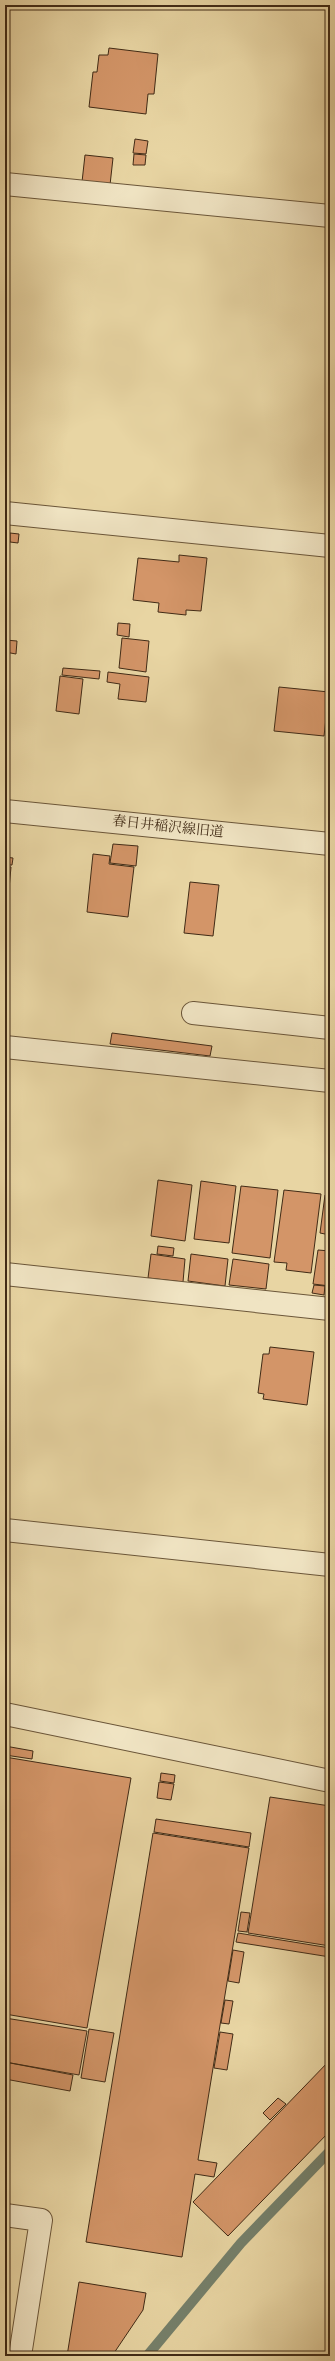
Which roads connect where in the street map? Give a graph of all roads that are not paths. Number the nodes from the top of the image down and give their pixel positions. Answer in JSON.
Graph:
{"nodes":[{"id":1,"x":5,"y":184,"type":"edge"},
{"id":2,"x":330,"y":216,"type":"edge"},
{"id":3,"x":5,"y":513,"type":"edge"},
{"id":4,"x":330,"y":546,"type":"edge"},
{"id":5,"x":5,"y":811,"type":"edge"},
{"id":6,"x":330,"y":844,"type":"edge"},
{"id":7,"x":192,"y":1013,"type":"dead end"},
{"id":8,"x":330,"y":1028,"type":"edge"},
{"id":9,"x":5,"y":1047,"type":"edge"},
{"id":10,"x":330,"y":1081,"type":"edge"},
{"id":11,"x":5,"y":1274,"type":"edge"},
{"id":12,"x":330,"y":1309,"type":"edge"},
{"id":13,"x":5,"y":1530,"type":"edge"},
{"id":14,"x":330,"y":1565,"type":"edge"},
{"id":15,"x":5,"y":1714,"type":"edge"},
{"id":16,"x":330,"y":1781,"type":"edge"},
{"id":17,"x":5,"y":2215,"type":"edge"},
{"id":18,"x":20,"y":2356,"type":"edge"}],
"edges":[{"from":1,"to":2,"type":"street"},
{"from":3,"to":4,"type":"street"},
{"from":5,"to":6,"type":"street","name":"春日井稲沢線旧道"},
{"from":7,"to":8,"type":"street"},
{"from":9,"to":10,"type":"street"},
{"from":11,"to":12,"type":"street"},
{"from":13,"to":14,"type":"street"},
{"from":15,"to":16,"type":"street"},
{"from":17,"to":18,"type":"street"}]}
